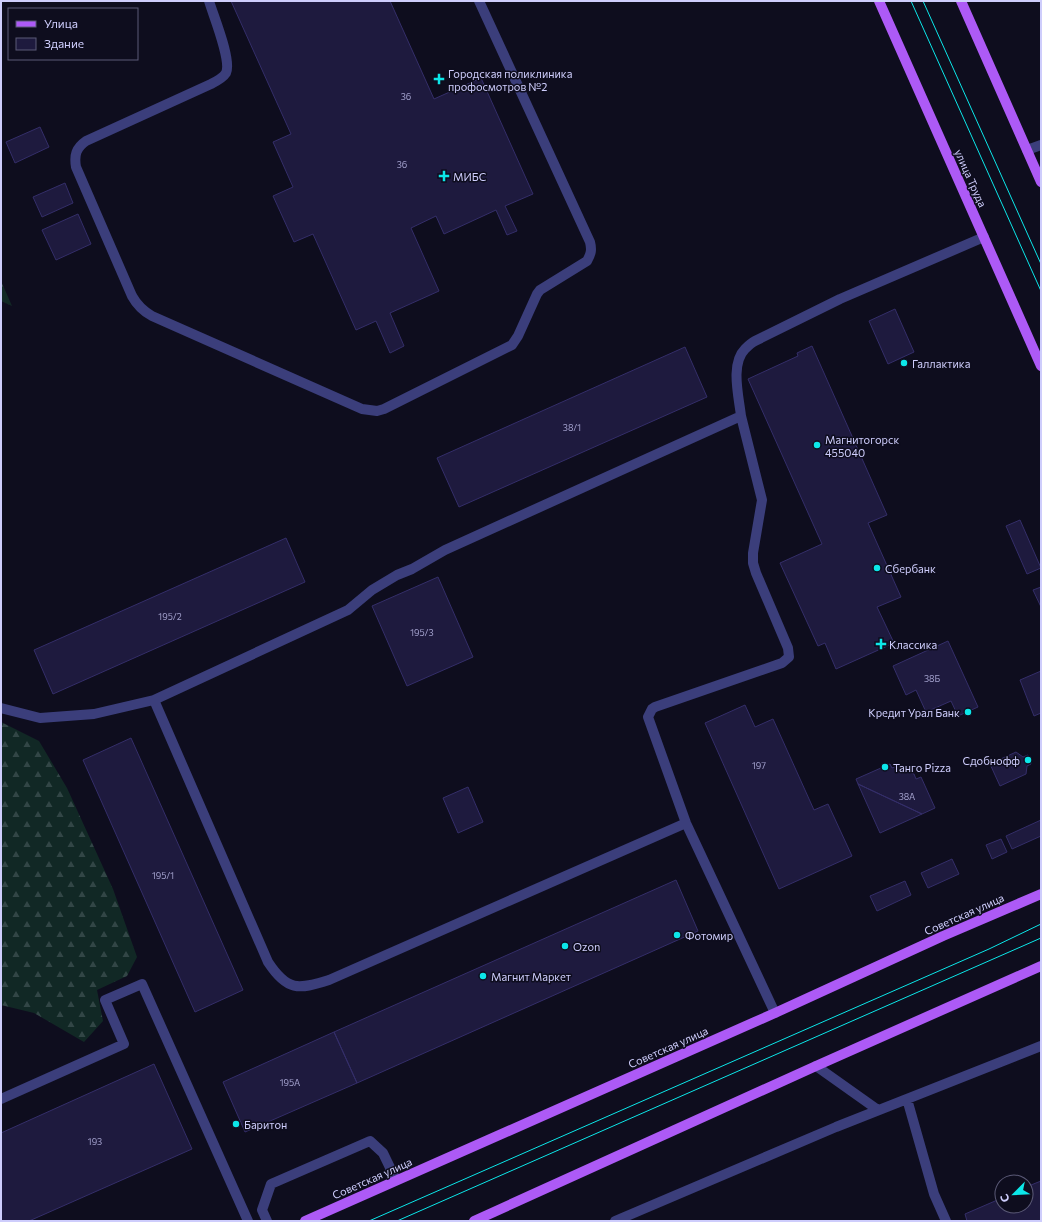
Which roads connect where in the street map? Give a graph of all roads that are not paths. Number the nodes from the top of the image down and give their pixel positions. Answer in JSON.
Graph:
{"nodes":[{"id":1,"x":209,"y":1,"type":"edge"},
{"id":2,"x":479,"y":1,"type":"edge"},
{"id":3,"x":879,"y":1,"type":"edge"},
{"id":4,"x":961,"y":1,"type":"edge"},
{"id":5,"x":1041,"y":144,"type":"edge"},
{"id":6,"x":1027,"y":150,"type":"junction"},
{"id":7,"x":1041,"y":182,"type":"edge"},
{"id":8,"x":984,"y":237,"type":"junction"},
{"id":9,"x":1041,"y":366,"type":"edge"},
{"id":10,"x":741,"y":416,"type":"junction"},
{"id":11,"x":154,"y":700,"type":"junction"},
{"id":12,"x":1,"y":708,"type":"edge"},
{"id":13,"x":686,"y":823,"type":"junction"},
{"id":14,"x":1041,"y":894,"type":"edge"},
{"id":15,"x":1041,"y":966,"type":"edge"},
{"id":16,"x":775,"y":1013,"type":"junction"},
{"id":17,"x":1041,"y":1046,"type":"edge"},
{"id":18,"x":816,"y":1066,"type":"junction"},
{"id":19,"x":1,"y":1099,"type":"edge"},
{"id":20,"x":907,"y":1099,"type":"junction"},
{"id":21,"x":878,"y":1110,"type":"junction"},
{"id":22,"x":396,"y":1180,"type":"junction"},
{"id":23,"x":248,"y":1221,"type":"edge"},
{"id":24,"x":267,"y":1221,"type":"edge"},
{"id":25,"x":305,"y":1221,"type":"edge"},
{"id":26,"x":474,"y":1221,"type":"edge"},
{"id":27,"x":615,"y":1221,"type":"edge"},
{"id":28,"x":946,"y":1221,"type":"edge"}],
"edges":[{"from":1,"to":2,"type":"lane"},
{"from":3,"to":8,"type":"main road","name":"улица Труда"},
{"from":4,"to":6,"type":"main road"},
{"from":5,"to":6,"type":"lane"},
{"from":6,"to":7,"type":"main road"},
{"from":8,"to":9,"type":"main road","name":"улица Труда"},
{"from":8,"to":10,"type":"lane"},
{"from":10,"to":11,"type":"lane"},
{"from":10,"to":13,"type":"lane"},
{"from":11,"to":12,"type":"lane"},
{"from":11,"to":13,"type":"lane"},
{"from":13,"to":16,"type":"lane"},
{"from":14,"to":16,"type":"main road","name":"Советская улица"},
{"from":15,"to":18,"type":"main road"},
{"from":16,"to":22,"type":"main road","name":"Советская улица"},
{"from":17,"to":20,"type":"lane"},
{"from":18,"to":21,"type":"lane"},
{"from":18,"to":26,"type":"main road"},
{"from":19,"to":23,"type":"lane"},
{"from":20,"to":21,"type":"lane"},
{"from":20,"to":28,"type":"lane"},
{"from":21,"to":27,"type":"lane"},
{"from":22,"to":24,"type":"lane"},
{"from":22,"to":25,"type":"main road","name":"Советская улица"}]}
